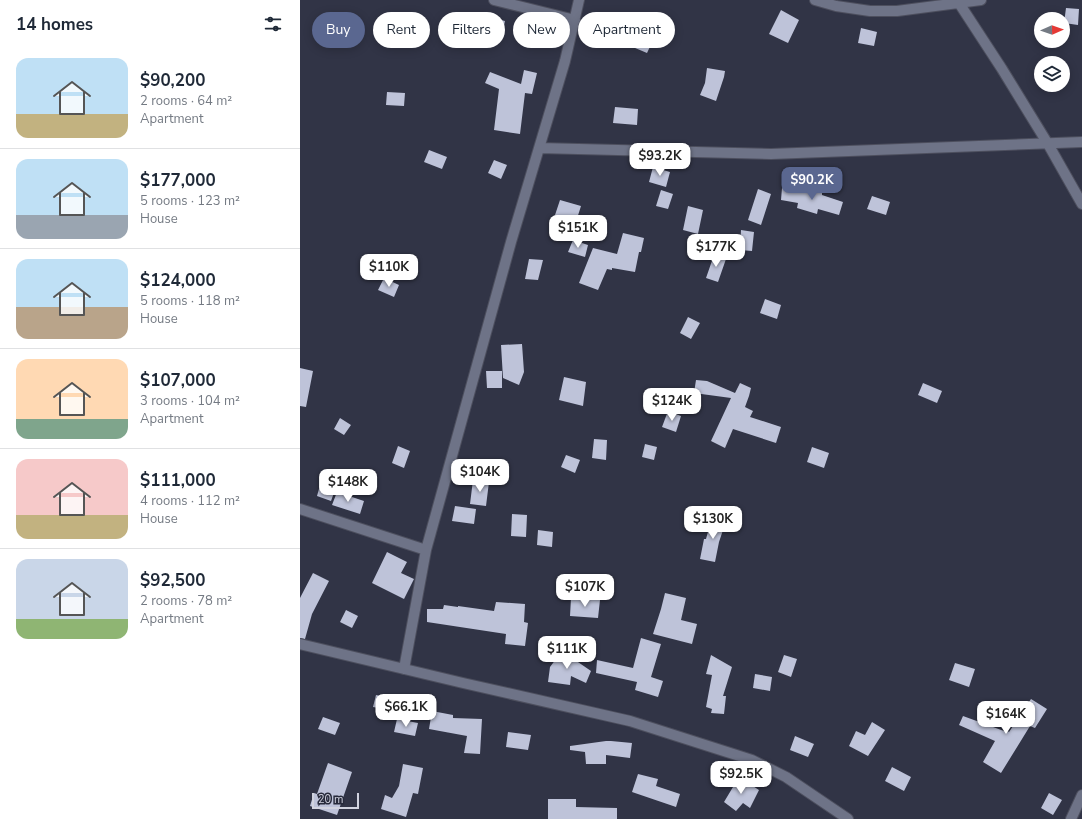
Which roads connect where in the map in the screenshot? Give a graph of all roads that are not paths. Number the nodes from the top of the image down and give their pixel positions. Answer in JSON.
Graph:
{"nodes":[{"id":1,"x":494,"y":0,"type":"edge"},
{"id":2,"x":579,"y":0,"type":"edge"},
{"id":3,"x":816,"y":0,"type":"edge"},
{"id":4,"x":981,"y":0,"type":"edge"},
{"id":5,"x":957,"y":1,"type":"edge"},
{"id":6,"x":575,"y":20,"type":"junction"},
{"id":7,"x":1082,"y":142,"type":"edge"},
{"id":8,"x":1048,"y":144,"type":"junction"},
{"id":9,"x":539,"y":148,"type":"junction"},
{"id":10,"x":1082,"y":204,"type":"edge"},
{"id":11,"x":300,"y":509,"type":"edge"},
{"id":12,"x":426,"y":550,"type":"junction"},
{"id":13,"x":300,"y":644,"type":"edge"},
{"id":14,"x":404,"y":669,"type":"junction"},
{"id":15,"x":1082,"y":795,"type":"edge"},
{"id":16,"x":848,"y":819,"type":"edge"},
{"id":17,"x":1071,"y":819,"type":"edge"}],
"edges":[{"from":1,"to":6,"type":"street"},
{"from":2,"to":6,"type":"street"},
{"from":3,"to":5,"type":"street"},
{"from":4,"to":5,"type":"street"},
{"from":5,"to":8,"type":"street"},
{"from":6,"to":9,"type":"street"},
{"from":7,"to":8,"type":"street"},
{"from":8,"to":9,"type":"street"},
{"from":8,"to":10,"type":"street"},
{"from":9,"to":12,"type":"street"},
{"from":11,"to":12,"type":"street"},
{"from":12,"to":14,"type":"street"},
{"from":13,"to":14,"type":"street"},
{"from":14,"to":16,"type":"street"},
{"from":15,"to":17,"type":"street"}]}
